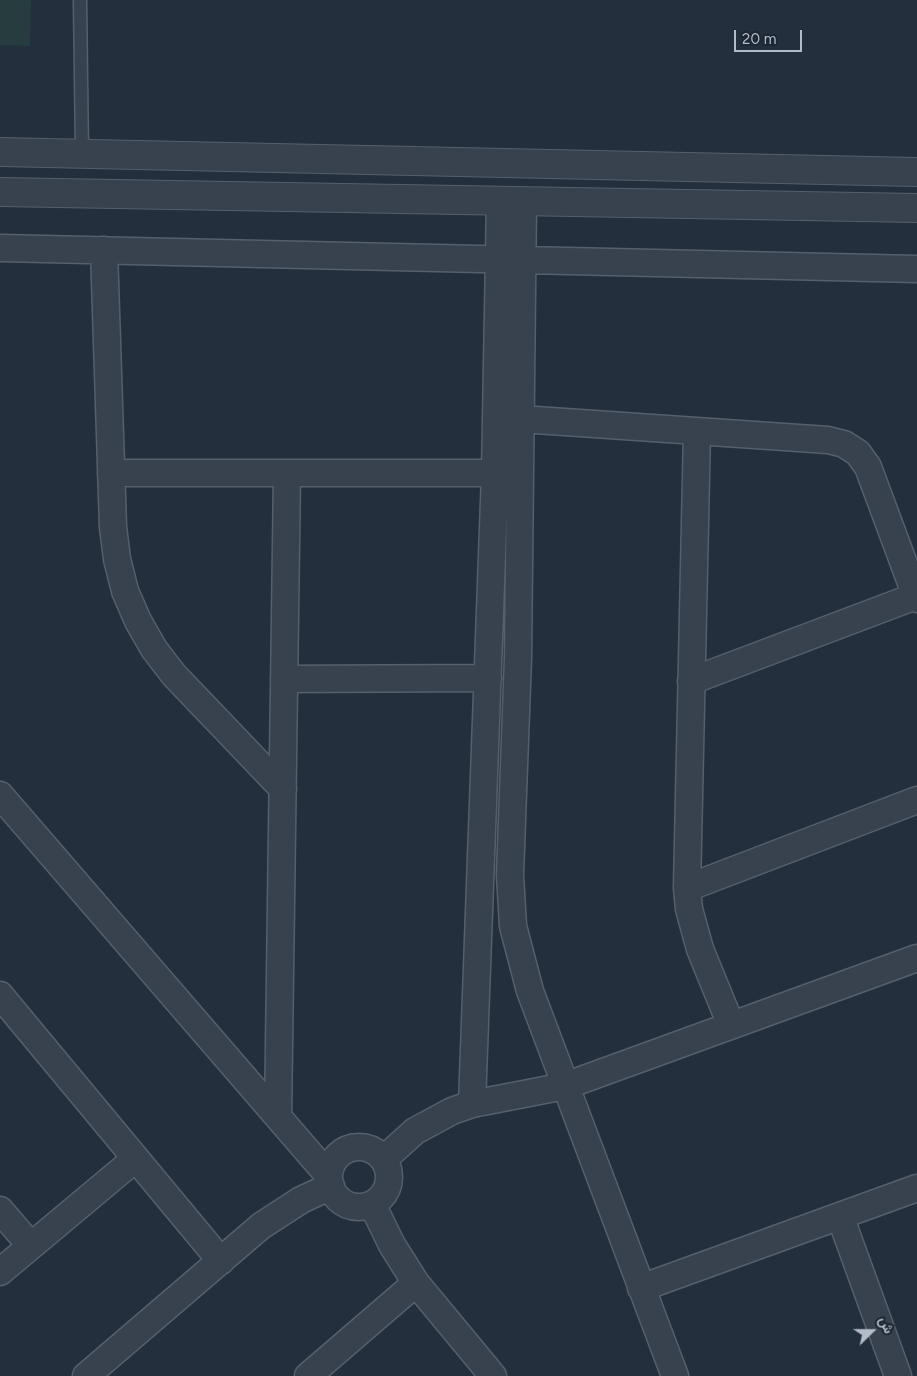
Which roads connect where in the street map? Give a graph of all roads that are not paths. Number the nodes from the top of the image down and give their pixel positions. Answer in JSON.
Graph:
{"nodes":[{"id":1,"x":80,"y":0,"type":"edge"},
{"id":2,"x":0,"y":152,"type":"edge"},
{"id":3,"x":82,"y":154,"type":"junction"},
{"id":4,"x":917,"y":172,"type":"edge"},
{"id":5,"x":0,"y":192,"type":"edge"},
{"id":6,"x":512,"y":201,"type":"junction"},
{"id":7,"x":917,"y":208,"type":"edge"},
{"id":8,"x":0,"y":248,"type":"edge"},
{"id":9,"x":104,"y":250,"type":"junction"},
{"id":10,"x":511,"y":258,"type":"junction"},
{"id":11,"x":917,"y":269,"type":"edge"},
{"id":12,"x":521,"y":418,"type":"junction"},
{"id":13,"x":697,"y":431,"type":"junction"},
{"id":14,"x":111,"y":473,"type":"junction"},
{"id":15,"x":287,"y":473,"type":"junction"},
{"id":16,"x":495,"y":473,"type":"junction"},
{"id":17,"x":917,"y":598,"type":"edge"},
{"id":18,"x":518,"y":658,"type":"junction"},
{"id":19,"x":488,"y":677,"type":"junction"},
{"id":20,"x":284,"y":679,"type":"junction"},
{"id":21,"x":691,"y":681,"type":"junction"},
{"id":22,"x":516,"y":697,"type":"junction"},
{"id":23,"x":283,"y":789,"type":"junction"},
{"id":24,"x":0,"y":795,"type":"edge"},
{"id":25,"x":917,"y":800,"type":"edge"},
{"id":26,"x":687,"y":888,"type":"junction"},
{"id":27,"x":917,"y":958,"type":"edge"},
{"id":28,"x":0,"y":995,"type":"edge"},
{"id":29,"x":732,"y":1025,"type":"junction"},
{"id":30,"x":565,"y":1086,"type":"junction"},
{"id":31,"x":472,"y":1104,"type":"junction"},
{"id":32,"x":278,"y":1117,"type":"junction"},
{"id":33,"x":135,"y":1159,"type":"junction"},
{"id":34,"x":384,"y":1159,"type":"junction"},
{"id":35,"x":330,"y":1181,"type":"junction"},
{"id":36,"x":917,"y":1188,"type":"edge"},
{"id":37,"x":372,"y":1204,"type":"junction"},
{"id":38,"x":0,"y":1210,"type":"edge"},
{"id":39,"x":840,"y":1216,"type":"junction"},
{"id":40,"x":30,"y":1246,"type":"junction"},
{"id":41,"x":221,"y":1261,"type":"junction"},
{"id":42,"x":0,"y":1272,"type":"edge"},
{"id":43,"x":416,"y":1284,"type":"junction"},
{"id":44,"x":641,"y":1288,"type":"junction"},
{"id":45,"x":314,"y":1374,"type":"edge"},
{"id":46,"x":86,"y":1376,"type":"edge"},
{"id":47,"x":493,"y":1376,"type":"edge"},
{"id":48,"x":674,"y":1376,"type":"edge"},
{"id":49,"x":898,"y":1376,"type":"edge"}],
"edges":[{"from":1,"to":3,"type":"lane"},
{"from":2,"to":3,"type":"street"},
{"from":3,"to":4,"type":"street"},
{"from":5,"to":6,"type":"street"},
{"from":6,"to":7,"type":"street"},
{"from":6,"to":10,"type":"street"},
{"from":8,"to":9,"type":"street"},
{"from":9,"to":10,"type":"street"},
{"from":9,"to":14,"type":"street"},
{"from":10,"to":11,"type":"street"},
{"from":10,"to":12,"type":"street"},
{"from":10,"to":16,"type":"street"},
{"from":12,"to":13,"type":"street"},
{"from":12,"to":18,"type":"street"},
{"from":13,"to":17,"type":"street"},
{"from":13,"to":21,"type":"street"},
{"from":14,"to":15,"type":"street"},
{"from":14,"to":23,"type":"street"},
{"from":15,"to":16,"type":"street"},
{"from":15,"to":20,"type":"street"},
{"from":16,"to":19,"type":"street"},
{"from":17,"to":21,"type":"street"},
{"from":18,"to":19,"type":"street"},
{"from":18,"to":22,"type":"street"},
{"from":19,"to":20,"type":"street"},
{"from":19,"to":22,"type":"street"},
{"from":19,"to":31,"type":"street"},
{"from":20,"to":23,"type":"street"},
{"from":21,"to":26,"type":"street"},
{"from":22,"to":30,"type":"street"},
{"from":23,"to":32,"type":"street"},
{"from":24,"to":32,"type":"street"},
{"from":25,"to":26,"type":"street"},
{"from":26,"to":29,"type":"street"},
{"from":27,"to":29,"type":"street"},
{"from":28,"to":33,"type":"street"},
{"from":29,"to":30,"type":"street"},
{"from":30,"to":31,"type":"street"},
{"from":30,"to":44,"type":"street"},
{"from":31,"to":34,"type":"street"},
{"from":32,"to":35,"type":"street"},
{"from":33,"to":40,"type":"street"},
{"from":33,"to":41,"type":"street"},
{"from":34,"to":35,"type":"street"},
{"from":34,"to":37,"type":"street"},
{"from":35,"to":37,"type":"street"},
{"from":35,"to":41,"type":"street"},
{"from":36,"to":39,"type":"street"},
{"from":37,"to":43,"type":"street"},
{"from":38,"to":40,"type":"street"},
{"from":39,"to":44,"type":"street"},
{"from":39,"to":49,"type":"street"},
{"from":40,"to":42,"type":"street"},
{"from":41,"to":46,"type":"street"},
{"from":43,"to":45,"type":"street"},
{"from":43,"to":47,"type":"street"},
{"from":44,"to":48,"type":"street"}]}
